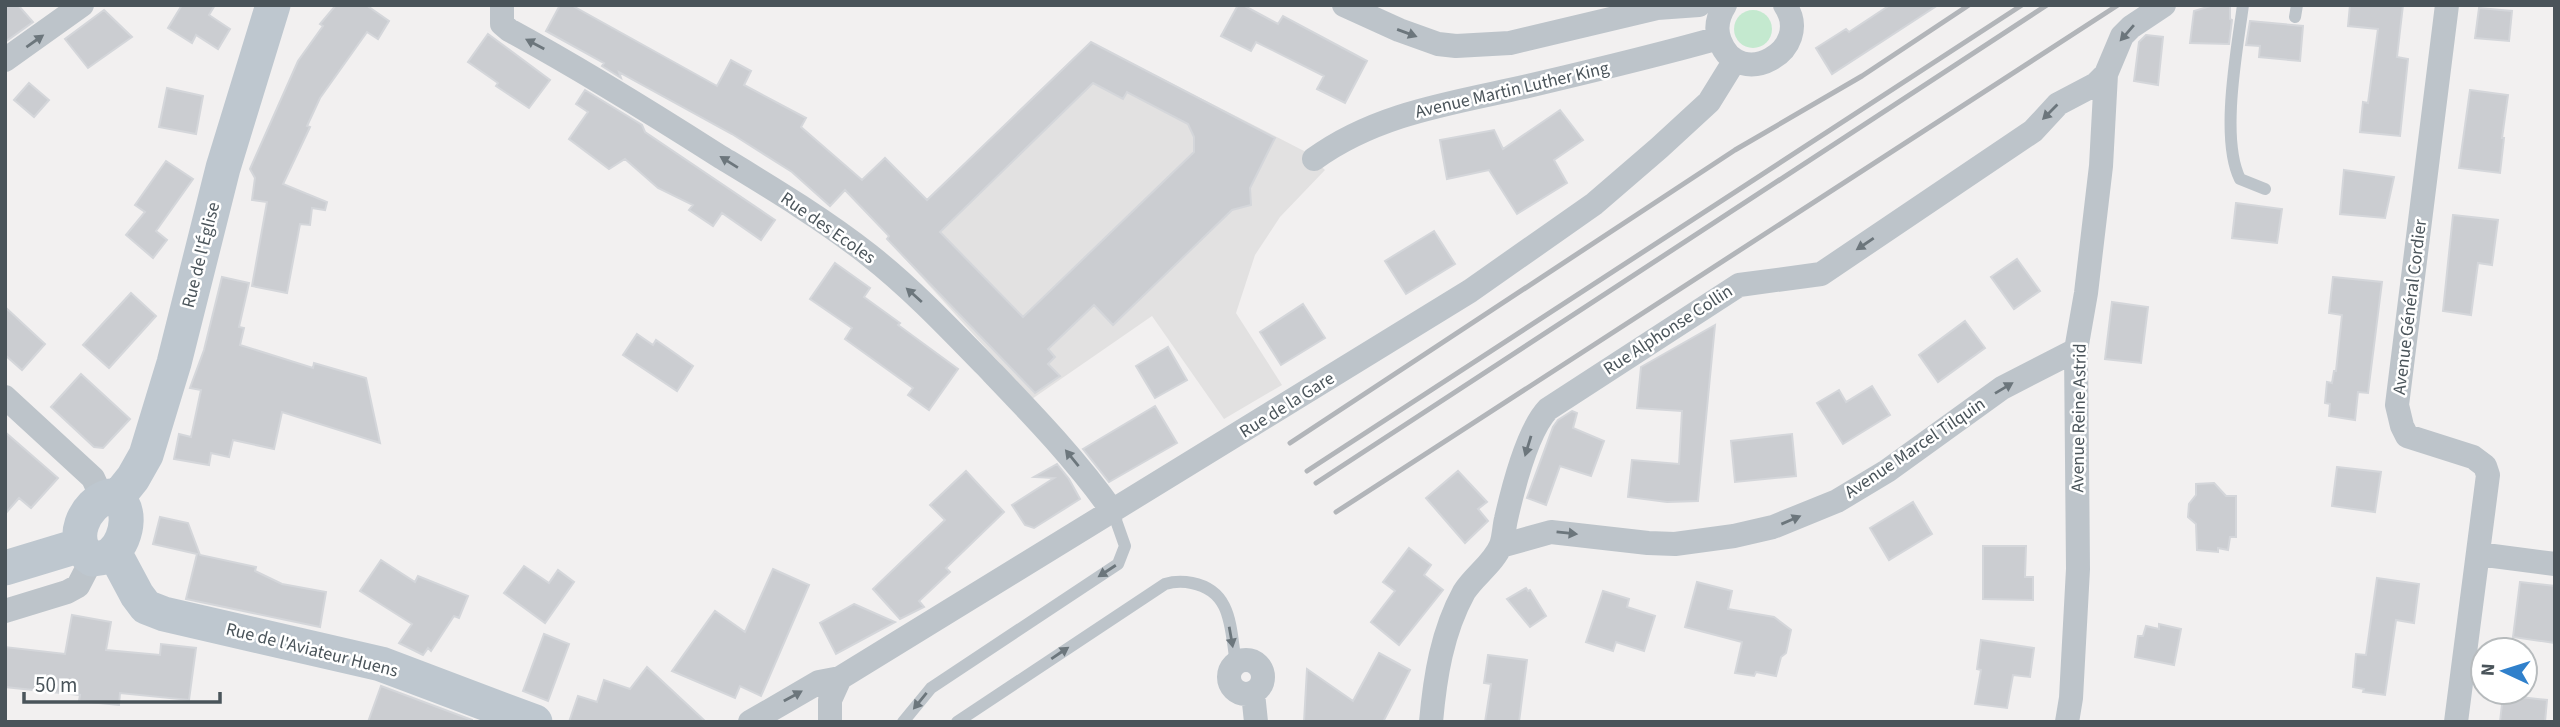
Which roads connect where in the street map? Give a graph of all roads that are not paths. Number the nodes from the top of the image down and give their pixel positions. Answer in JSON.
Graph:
{"nodes":[{"id":1,"x":273,"y":5,"type":"edge"},
{"id":2,"x":502,"y":5,"type":"edge"},
{"id":3,"x":1344,"y":5,"type":"edge"},
{"id":4,"x":2164,"y":5,"type":"edge"},
{"id":5,"x":2243,"y":5,"type":"edge"},
{"id":6,"x":2447,"y":5,"type":"edge"},
{"id":7,"x":1787,"y":6,"type":"edge"},
{"id":8,"x":1713,"y":7,"type":"edge"},
{"id":9,"x":67,"y":10,"type":"edge"},
{"id":10,"x":1719,"y":38,"type":"junction"},
{"id":11,"x":5,"y":60,"type":"edge"},
{"id":12,"x":1735,"y":60,"type":"junction"},
{"id":13,"x":2106,"y":74,"type":"junction"},
{"id":14,"x":1314,"y":159,"type":"dead end"},
{"id":15,"x":2265,"y":189,"type":"dead end"},
{"id":16,"x":2076,"y":350,"type":"junction"},
{"id":17,"x":5,"y":397,"type":"edge"},
{"id":18,"x":110,"y":498,"type":"junction"},
{"id":19,"x":1113,"y":512,"type":"junction"},
{"id":20,"x":1501,"y":546,"type":"junction"},
{"id":21,"x":96,"y":552,"type":"junction"},
{"id":22,"x":2478,"y":554,"type":"junction"},
{"id":23,"x":2555,"y":564,"type":"edge"},
{"id":24,"x":5,"y":568,"type":"edge"},
{"id":25,"x":5,"y":611,"type":"edge"},
{"id":26,"x":1236,"y":663,"type":"joint"},
{"id":27,"x":840,"y":678,"type":"junction"},
{"id":28,"x":535,"y":722,"type":"edge"},
{"id":29,"x":750,"y":722,"type":"edge"},
{"id":30,"x":830,"y":722,"type":"edge"},
{"id":31,"x":903,"y":722,"type":"edge"},
{"id":32,"x":957,"y":722,"type":"edge"},
{"id":33,"x":1256,"y":722,"type":"edge"},
{"id":34,"x":1431,"y":722,"type":"edge"},
{"id":35,"x":2067,"y":722,"type":"edge"},
{"id":36,"x":2456,"y":722,"type":"edge"}],
"edges":[{"from":1,"to":18,"type":"street","name":"Rue de l'Église"},
{"from":19,"to":2,"type":"street","name":"Rue des Ecoles","one_way":true},
{"from":3,"to":8,"type":"street","one_way":true},
{"from":4,"to":13,"type":"street","one_way":true},
{"from":5,"to":15,"type":"lane"},
{"from":6,"to":22,"type":"street","name":"Avenue Général Cordier"},
{"from":7,"to":12,"type":"street"},
{"from":8,"to":10,"type":"street"},
{"from":11,"to":9,"type":"street","one_way":true},
{"from":10,"to":12,"type":"street"},
{"from":10,"to":14,"type":"street","name":"Avenue Martin Luther King"},
{"from":12,"to":19,"type":"street","name":"Rue de la Gare"},
{"from":13,"to":16,"type":"street","name":"Avenue Reine Astrid"},
{"from":13,"to":20,"type":"street","name":"Rue Alphonse Collin","one_way":true},
{"from":20,"to":16,"type":"street","name":"Avenue Marcel Tilquin","one_way":true},
{"from":16,"to":35,"type":"street","name":"Avenue Reine Astrid"},
{"from":17,"to":18,"type":"street"},
{"from":18,"to":21,"type":"street","name":"Rue de l'Église"},
{"from":19,"to":27,"type":"street","name":"Rue de la Gare"},
{"from":19,"to":31,"type":"lane","one_way":true},
{"from":20,"to":34,"type":"street","name":"Rue Alphonse Collin"},
{"from":21,"to":24,"type":"street"},
{"from":21,"to":25,"type":"street"},
{"from":21,"to":28,"type":"street","name":"Rue de l'Aviateur Huens"},
{"from":22,"to":23,"type":"street"},
{"from":22,"to":36,"type":"street","name":"Avenue Général Cordier"},
{"from":32,"to":26,"type":"lane","one_way":true},
{"from":26,"to":33,"type":"street"},
{"from":29,"to":27,"type":"street","one_way":true},
{"from":27,"to":30,"type":"street"}]}
